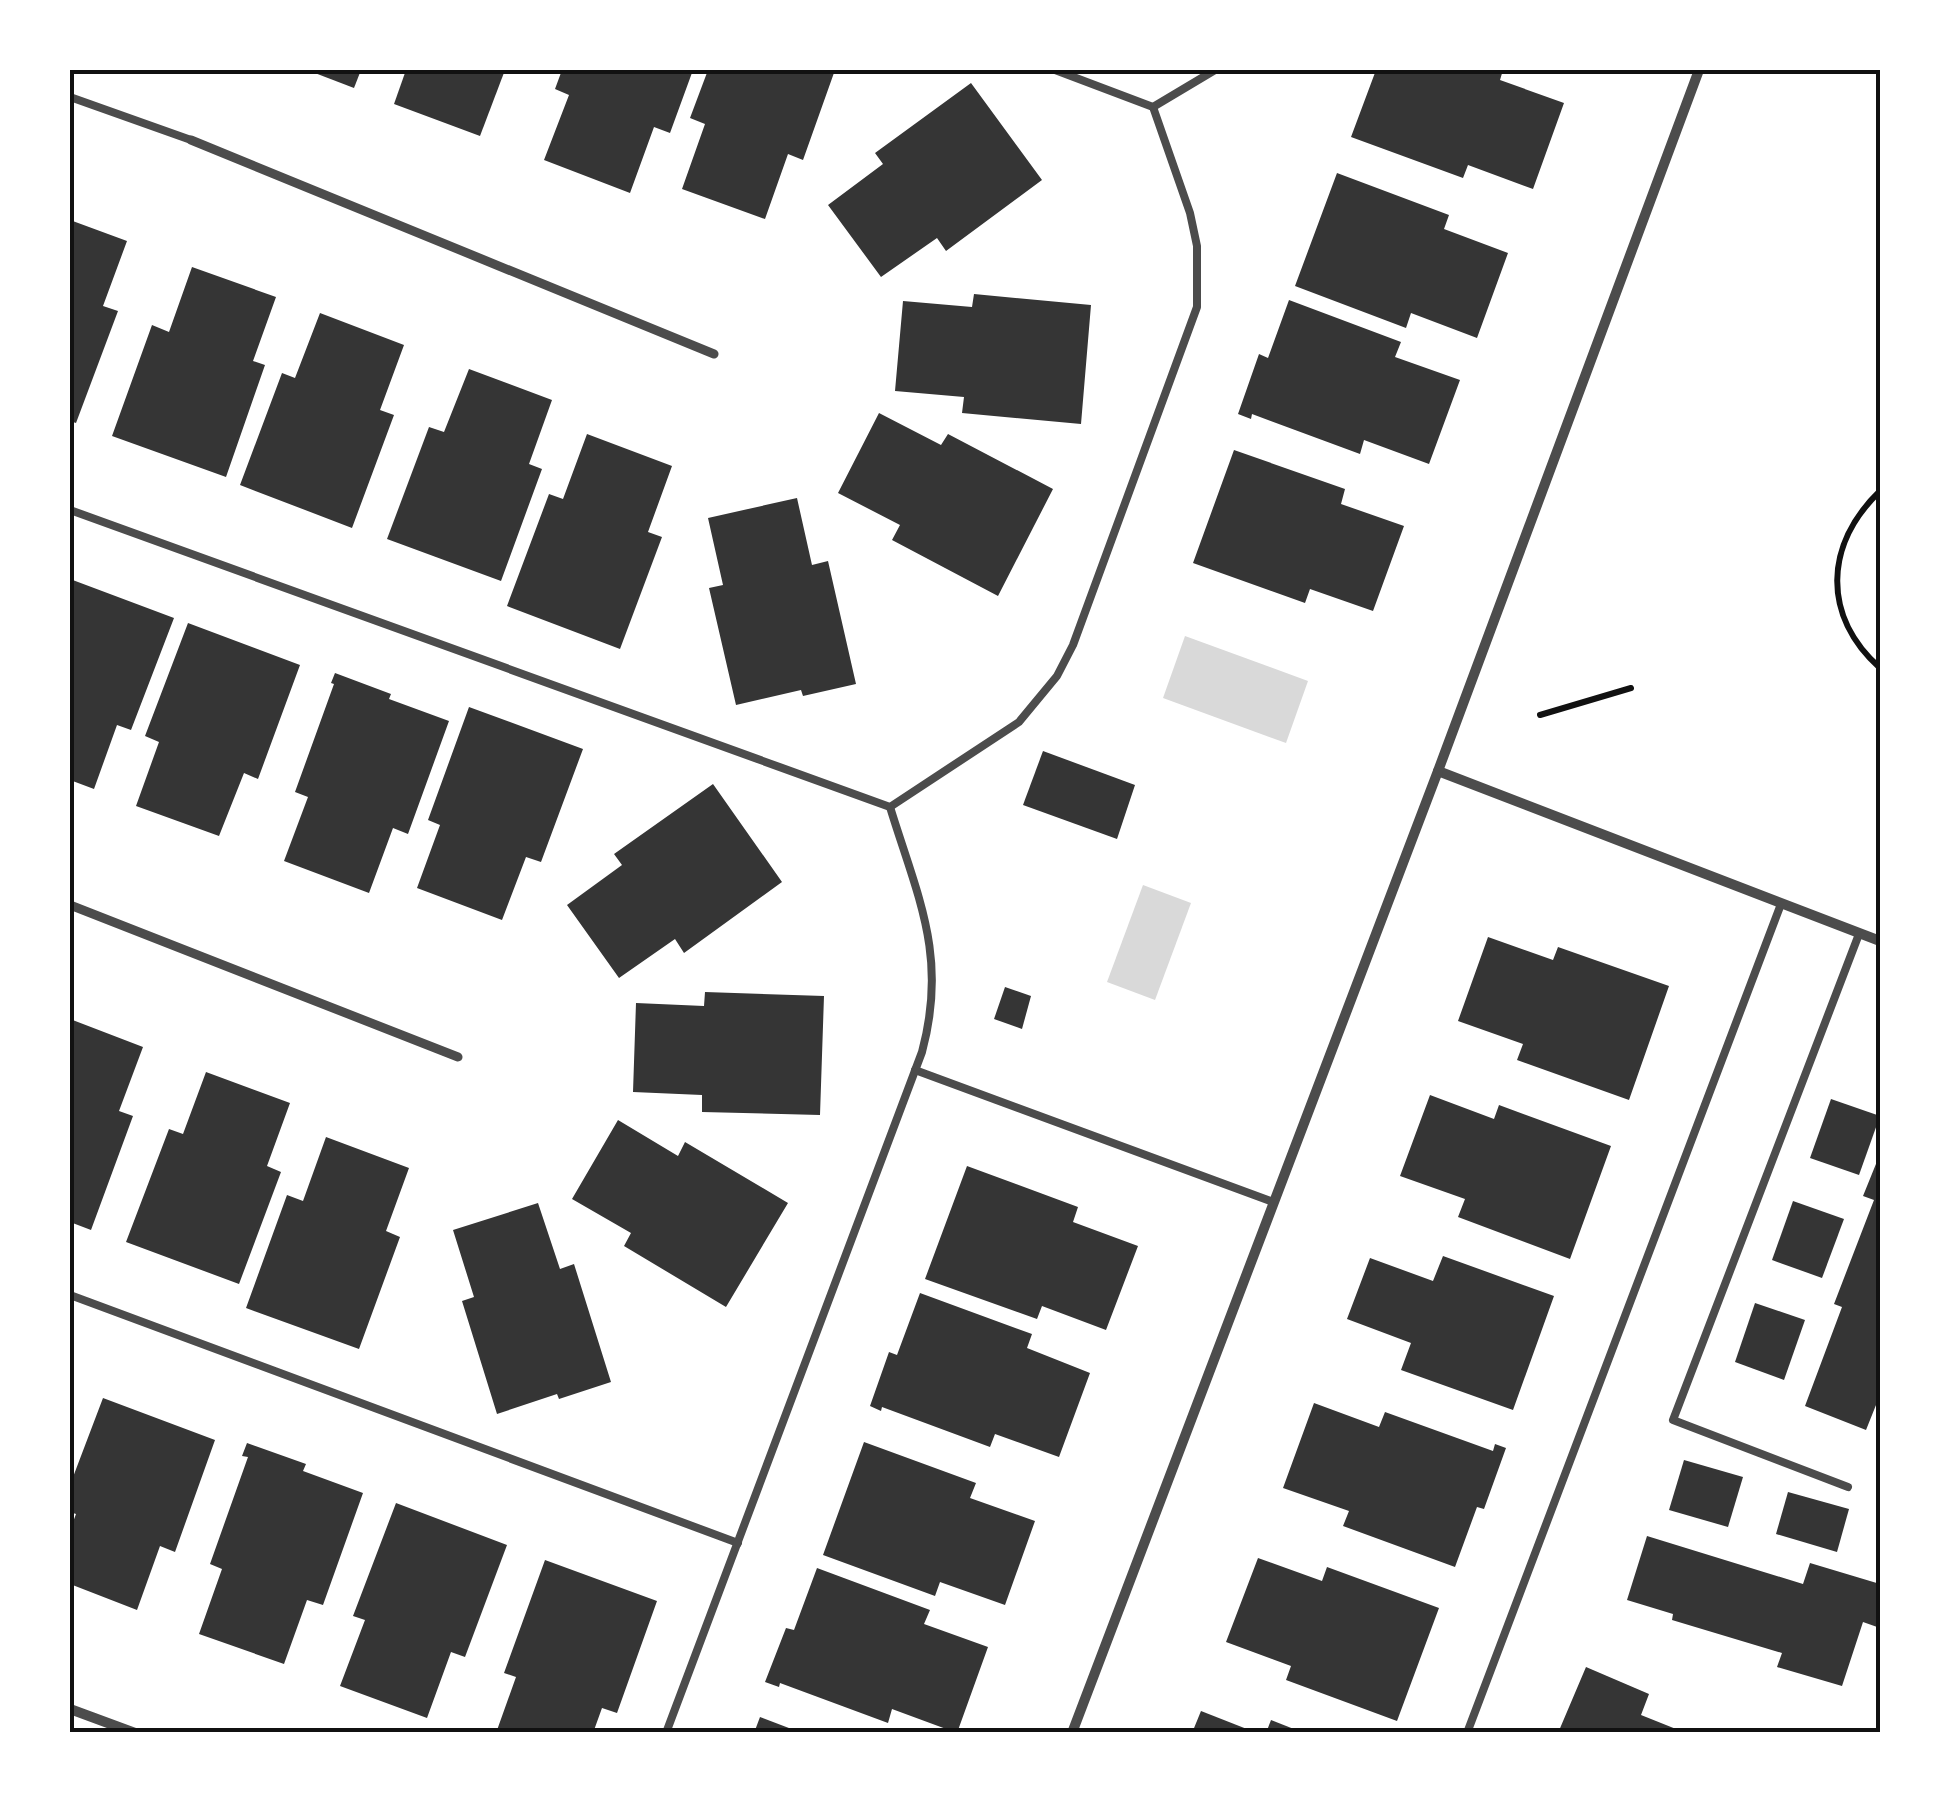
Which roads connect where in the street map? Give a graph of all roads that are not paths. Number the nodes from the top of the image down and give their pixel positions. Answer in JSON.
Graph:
{"nodes":[{"id":1,"x":1055,"y":70,"type":"edge"},
{"id":2,"x":1215,"y":70,"type":"edge"},
{"id":3,"x":1699,"y":70,"type":"edge"},
{"id":4,"x":70,"y":97,"type":"edge"},
{"id":5,"x":1153,"y":107,"type":"junction"},
{"id":6,"x":191,"y":140,"type":"joint"},
{"id":7,"x":714,"y":354,"type":"dead end"},
{"id":8,"x":70,"y":510,"type":"edge"},
{"id":9,"x":1438,"y":771,"type":"junction"},
{"id":10,"x":890,"y":807,"type":"junction"},
{"id":11,"x":1781,"y":904,"type":"junction"},
{"id":12,"x":70,"y":905,"type":"edge"},
{"id":13,"x":1858,"y":934,"type":"junction"},
{"id":14,"x":1880,"y":941,"type":"edge"},
{"id":15,"x":458,"y":1058,"type":"dead end"},
{"id":16,"x":915,"y":1070,"type":"junction"},
{"id":17,"x":1274,"y":1202,"type":"junction"},
{"id":18,"x":70,"y":1295,"type":"edge"},
{"id":19,"x":1848,"y":1487,"type":"dead end"},
{"id":20,"x":738,"y":1543,"type":"junction"},
{"id":21,"x":70,"y":1709,"type":"edge"},
{"id":22,"x":135,"y":1733,"type":"edge"},
{"id":23,"x":666,"y":1733,"type":"edge"},
{"id":24,"x":1072,"y":1733,"type":"edge"},
{"id":25,"x":1467,"y":1733,"type":"edge"}],
"edges":[{"from":1,"to":5,"type":"lane"},
{"from":2,"to":5,"type":"lane"},
{"from":3,"to":9,"type":"street"},
{"from":4,"to":6,"type":"lane"},
{"from":5,"to":10,"type":"lane"},
{"from":6,"to":7,"type":"street"},
{"from":8,"to":10,"type":"lane"},
{"from":9,"to":11,"type":"street"},
{"from":9,"to":17,"type":"street"},
{"from":10,"to":16,"type":"lane"},
{"from":11,"to":13,"type":"street"},
{"from":11,"to":25,"type":"lane"},
{"from":12,"to":15,"type":"street"},
{"from":13,"to":14,"type":"street"},
{"from":13,"to":19,"type":"lane"},
{"from":16,"to":17,"type":"lane"},
{"from":16,"to":20,"type":"lane"},
{"from":17,"to":24,"type":"street"},
{"from":18,"to":20,"type":"lane"},
{"from":20,"to":23,"type":"lane"},
{"from":21,"to":22,"type":"street"}]}
